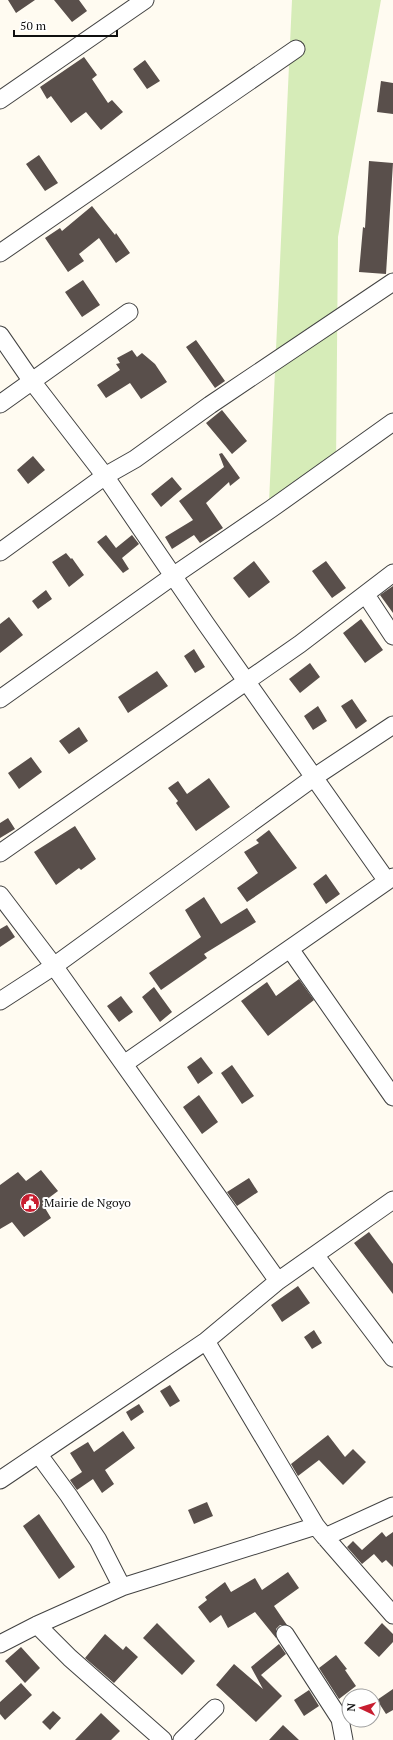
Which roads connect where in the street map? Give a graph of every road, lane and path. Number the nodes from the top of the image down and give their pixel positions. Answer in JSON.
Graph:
{"nodes":[{"id":1,"x":145,"y":0,"type":"edge"},
{"id":2,"x":296,"y":49,"type":"dead end"},
{"id":3,"x":0,"y":100,"type":"edge"},
{"id":4,"x":0,"y":253,"type":"edge"},
{"id":5,"x":393,"y":282,"type":"edge"},
{"id":6,"x":129,"y":312,"type":"dead end"},
{"id":7,"x":0,"y":335,"type":"edge"},
{"id":8,"x":32,"y":380,"type":"junction"},
{"id":9,"x":0,"y":404,"type":"edge"},
{"id":10,"x":393,"y":422,"type":"edge"},
{"id":11,"x":105,"y":476,"type":"junction"},
{"id":12,"x":0,"y":552,"type":"edge"},
{"id":13,"x":393,"y":573,"type":"edge"},
{"id":14,"x":173,"y":576,"type":"junction"},
{"id":15,"x":366,"y":595,"type":"junction"},
{"id":16,"x":393,"y":636,"type":"edge"},
{"id":17,"x":246,"y":681,"type":"junction"},
{"id":18,"x":0,"y":699,"type":"edge"},
{"id":19,"x":393,"y":725,"type":"edge"},
{"id":20,"x":313,"y":778,"type":"junction"},
{"id":21,"x":0,"y":853,"type":"edge"},
{"id":22,"x":390,"y":879,"type":"edge"},
{"id":23,"x":0,"y":895,"type":"edge"},
{"id":24,"x":290,"y":949,"type":"junction"},
{"id":25,"x":54,"y":966,"type":"junction"},
{"id":26,"x":0,"y":1001,"type":"edge"},
{"id":27,"x":124,"y":1064,"type":"junction"},
{"id":28,"x":393,"y":1097,"type":"edge"},
{"id":29,"x":393,"y":1200,"type":"edge"},
{"id":30,"x":315,"y":1255,"type":"junction"},
{"id":31,"x":278,"y":1282,"type":"junction"},
{"id":32,"x":206,"y":1340,"type":"junction"},
{"id":33,"x":393,"y":1358,"type":"edge"},
{"id":34,"x":39,"y":1455,"type":"junction"},
{"id":35,"x":0,"y":1480,"type":"edge"},
{"id":36,"x":393,"y":1506,"type":"edge"},
{"id":37,"x":321,"y":1532,"type":"junction"},
{"id":38,"x":122,"y":1587,"type":"junction"},
{"id":39,"x":393,"y":1615,"type":"edge"},
{"id":40,"x":37,"y":1625,"type":"junction"},
{"id":41,"x":285,"y":1634,"type":"dead end"},
{"id":42,"x":0,"y":1644,"type":"edge"},
{"id":43,"x":214,"y":1708,"type":"dead end"},
{"id":44,"x":163,"y":1740,"type":"edge"},
{"id":45,"x":182,"y":1740,"type":"edge"},
{"id":46,"x":344,"y":1740,"type":"edge"}],
"edges":[{"from":1,"to":3,"type":"street"},
{"from":2,"to":4,"type":"street"},
{"from":5,"to":11,"type":"street"},
{"from":6,"to":8,"type":"street"},
{"from":7,"to":8,"type":"street"},
{"from":8,"to":9,"type":"street"},
{"from":8,"to":11,"type":"street"},
{"from":10,"to":14,"type":"street"},
{"from":11,"to":12,"type":"street"},
{"from":11,"to":14,"type":"street"},
{"from":13,"to":15,"type":"street"},
{"from":14,"to":17,"type":"street"},
{"from":14,"to":18,"type":"street"},
{"from":15,"to":16,"type":"street"},
{"from":15,"to":17,"type":"street"},
{"from":17,"to":20,"type":"street"},
{"from":17,"to":21,"type":"street"},
{"from":19,"to":20,"type":"street"},
{"from":20,"to":22,"type":"street"},
{"from":20,"to":25,"type":"street"},
{"from":22,"to":24,"type":"street"},
{"from":23,"to":25,"type":"street"},
{"from":24,"to":27,"type":"street"},
{"from":24,"to":28,"type":"street"},
{"from":25,"to":26,"type":"street"},
{"from":25,"to":27,"type":"street"},
{"from":27,"to":31,"type":"street"},
{"from":29,"to":30,"type":"street"},
{"from":30,"to":31,"type":"street"},
{"from":30,"to":33,"type":"street"},
{"from":31,"to":32,"type":"street"},
{"from":32,"to":34,"type":"street"},
{"from":32,"to":37,"type":"street"},
{"from":34,"to":35,"type":"street"},
{"from":34,"to":38,"type":"street"},
{"from":36,"to":37,"type":"street"},
{"from":37,"to":38,"type":"street"},
{"from":37,"to":39,"type":"street"},
{"from":38,"to":40,"type":"street"},
{"from":40,"to":42,"type":"street"},
{"from":40,"to":44,"type":"street"},
{"from":41,"to":46,"type":"street"},
{"from":43,"to":45,"type":"street"}]}
